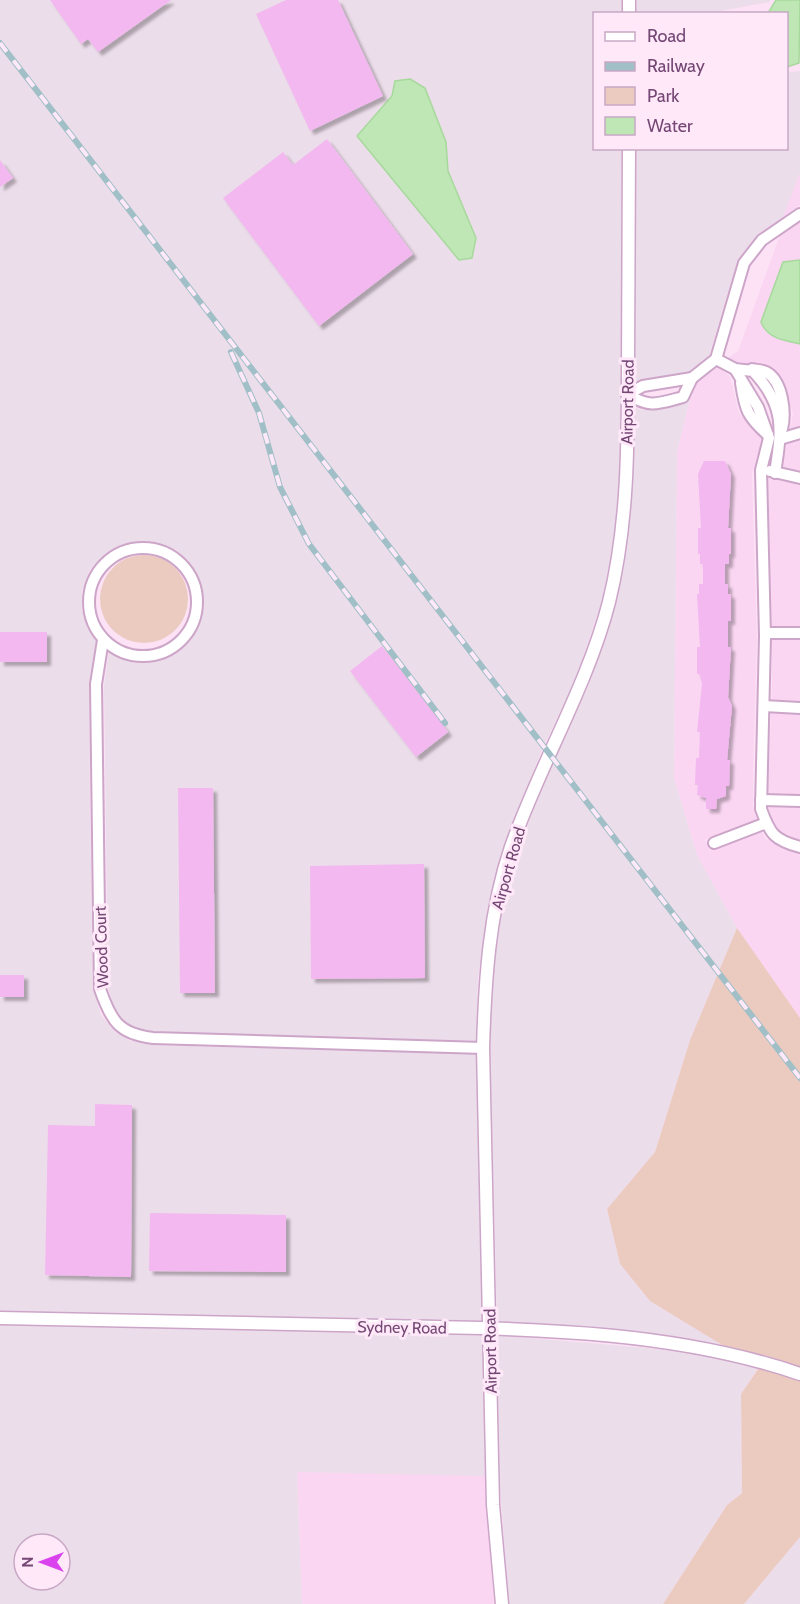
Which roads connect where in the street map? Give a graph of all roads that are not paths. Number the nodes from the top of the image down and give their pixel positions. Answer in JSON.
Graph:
{"nodes":[{"id":1,"x":629,"y":150,"type":"edge"},
{"id":2,"x":800,"y":214,"type":"edge"},
{"id":3,"x":716,"y":359,"type":"junction"},
{"id":4,"x":740,"y":369,"type":"junction"},
{"id":5,"x":692,"y":378,"type":"junction"},
{"id":6,"x":628,"y":394,"type":"junction"},
{"id":7,"x":800,"y":433,"type":"edge"},
{"id":8,"x":780,"y":437,"type":"junction"},
{"id":9,"x":761,"y":470,"type":"junction"},
{"id":10,"x":775,"y":472,"type":"junction"},
{"id":11,"x":800,"y":478,"type":"edge"},
{"id":12,"x":765,"y":633,"type":"junction"},
{"id":13,"x":800,"y":633,"type":"edge"},
{"id":14,"x":103,"y":640,"type":"junction"},
{"id":15,"x":764,"y":706,"type":"junction"},
{"id":16,"x":800,"y":708,"type":"edge"},
{"id":17,"x":761,"y":800,"type":"junction"},
{"id":18,"x":800,"y":801,"type":"edge"},
{"id":19,"x":766,"y":823,"type":"junction"},
{"id":20,"x":714,"y":843,"type":"dead end"},
{"id":21,"x":800,"y":848,"type":"edge"},
{"id":22,"x":483,"y":1048,"type":"junction"},
{"id":23,"x":0,"y":1318,"type":"edge"},
{"id":24,"x":490,"y":1328,"type":"junction"},
{"id":25,"x":800,"y":1374,"type":"edge"},
{"id":26,"x":501,"y":1604,"type":"edge"}],
"edges":[{"from":1,"to":6,"type":"street","name":"Airport Road"},
{"from":2,"to":3,"type":"street"},
{"from":3,"to":4,"type":"street"},
{"from":3,"to":5,"type":"street"},
{"from":4,"to":8,"type":"street"},
{"from":4,"to":9,"type":"street"},
{"from":5,"to":6,"type":"street"},
{"from":5,"to":6,"type":"street"},
{"from":6,"to":22,"type":"street","name":"Airport Road"},
{"from":7,"to":8,"type":"street"},
{"from":8,"to":10,"type":"street"},
{"from":9,"to":10,"type":"street"},
{"from":9,"to":12,"type":"street"},
{"from":10,"to":11,"type":"street"},
{"from":12,"to":13,"type":"street"},
{"from":12,"to":15,"type":"street"},
{"from":14,"to":14,"type":"street"},
{"from":14,"to":22,"type":"street","name":"Wood Court"},
{"from":15,"to":16,"type":"street"},
{"from":15,"to":17,"type":"street"},
{"from":17,"to":18,"type":"street"},
{"from":17,"to":19,"type":"street"},
{"from":19,"to":20,"type":"street"},
{"from":19,"to":21,"type":"street"},
{"from":22,"to":24,"type":"street","name":"Airport Road"},
{"from":23,"to":24,"type":"street","name":"Sydney Road"},
{"from":24,"to":25,"type":"street","name":"Sydney Road"},
{"from":24,"to":26,"type":"street","name":"Airport Road"}]}
